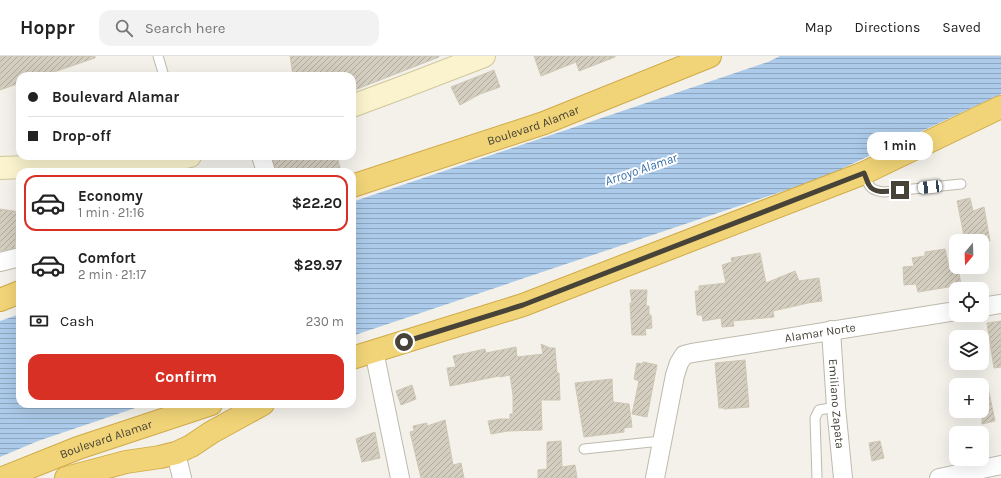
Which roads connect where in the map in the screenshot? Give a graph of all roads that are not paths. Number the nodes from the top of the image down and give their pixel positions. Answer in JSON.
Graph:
{"nodes":[{"id":1,"x":158,"y":56,"type":"edge"},
{"id":2,"x":484,"y":56,"type":"edge"},
{"id":3,"x":710,"y":56,"type":"edge"},
{"id":4,"x":163,"y":72,"type":"edge"},
{"id":5,"x":356,"y":105,"type":"edge"},
{"id":6,"x":1001,"y":107,"type":"edge"},
{"id":7,"x":180,"y":160,"type":"edge"},
{"id":8,"x":163,"y":167,"type":"edge"},
{"id":9,"x":0,"y":168,"type":"edge"},
{"id":10,"x":864,"y":173,"type":"junction"},
{"id":11,"x":961,"y":184,"type":"dead end"},
{"id":12,"x":356,"y":185,"type":"edge"},
{"id":13,"x":16,"y":258,"type":"edge"},
{"id":14,"x":0,"y":262,"type":"edge"},
{"id":15,"x":16,"y":294,"type":"edge"},
{"id":16,"x":0,"y":300,"type":"edge"},
{"id":17,"x":1001,"y":304,"type":"edge"},
{"id":18,"x":989,"y":305,"type":"edge"},
{"id":19,"x":949,"y":312,"type":"edge"},
{"id":20,"x":831,"y":330,"type":"junction"},
{"id":21,"x":374,"y":351,"type":"junction"},
{"id":22,"x":356,"y":357,"type":"edge"},
{"id":23,"x":836,"y":407,"type":"junction"},
{"id":24,"x":199,"y":408,"type":"edge"},
{"id":25,"x":256,"y":408,"type":"edge"},
{"id":26,"x":661,"y":441,"type":"junction"},
{"id":27,"x":584,"y":449,"type":"dead end"},
{"id":28,"x":176,"y":453,"type":"junction"},
{"id":29,"x":1001,"y":465,"type":"edge"},
{"id":30,"x":3,"y":478,"type":"edge"},
{"id":31,"x":66,"y":478,"type":"edge"},
{"id":32,"x":182,"y":478,"type":"edge"},
{"id":33,"x":400,"y":478,"type":"edge"},
{"id":34,"x":655,"y":478,"type":"edge"},
{"id":35,"x":817,"y":478,"type":"edge"},
{"id":36,"x":843,"y":478,"type":"edge"},
{"id":37,"x":938,"y":478,"type":"edge"}],
"edges":[{"from":1,"to":4,"type":"lane"},
{"from":2,"to":5,"type":"street"},
{"from":3,"to":12,"type":"highway","name":"Boulevard Alamar"},
{"from":6,"to":10,"type":"highway"},
{"from":7,"to":8,"type":"street"},
{"from":8,"to":9,"type":"street"},
{"from":10,"to":11,"type":"lane"},
{"from":10,"to":21,"type":"highway"},
{"from":13,"to":14,"type":"street"},
{"from":15,"to":16,"type":"highway"},
{"from":17,"to":18,"type":"street"},
{"from":19,"to":20,"type":"street","name":"Alamar Norte"},
{"from":20,"to":23,"type":"street","name":"Emiliano Zapata"},
{"from":20,"to":26,"type":"street","name":"Alamar Norte"},
{"from":21,"to":22,"type":"highway"},
{"from":21,"to":33,"type":"street"},
{"from":23,"to":35,"type":"lane"},
{"from":23,"to":36,"type":"street","name":"Emiliano Zapata"},
{"from":24,"to":30,"type":"highway","name":"Boulevard Alamar"},
{"from":25,"to":28,"type":"highway"},
{"from":26,"to":27,"type":"lane"},
{"from":26,"to":34,"type":"street"},
{"from":28,"to":31,"type":"highway"},
{"from":28,"to":32,"type":"street"},
{"from":29,"to":37,"type":"street"}]}
